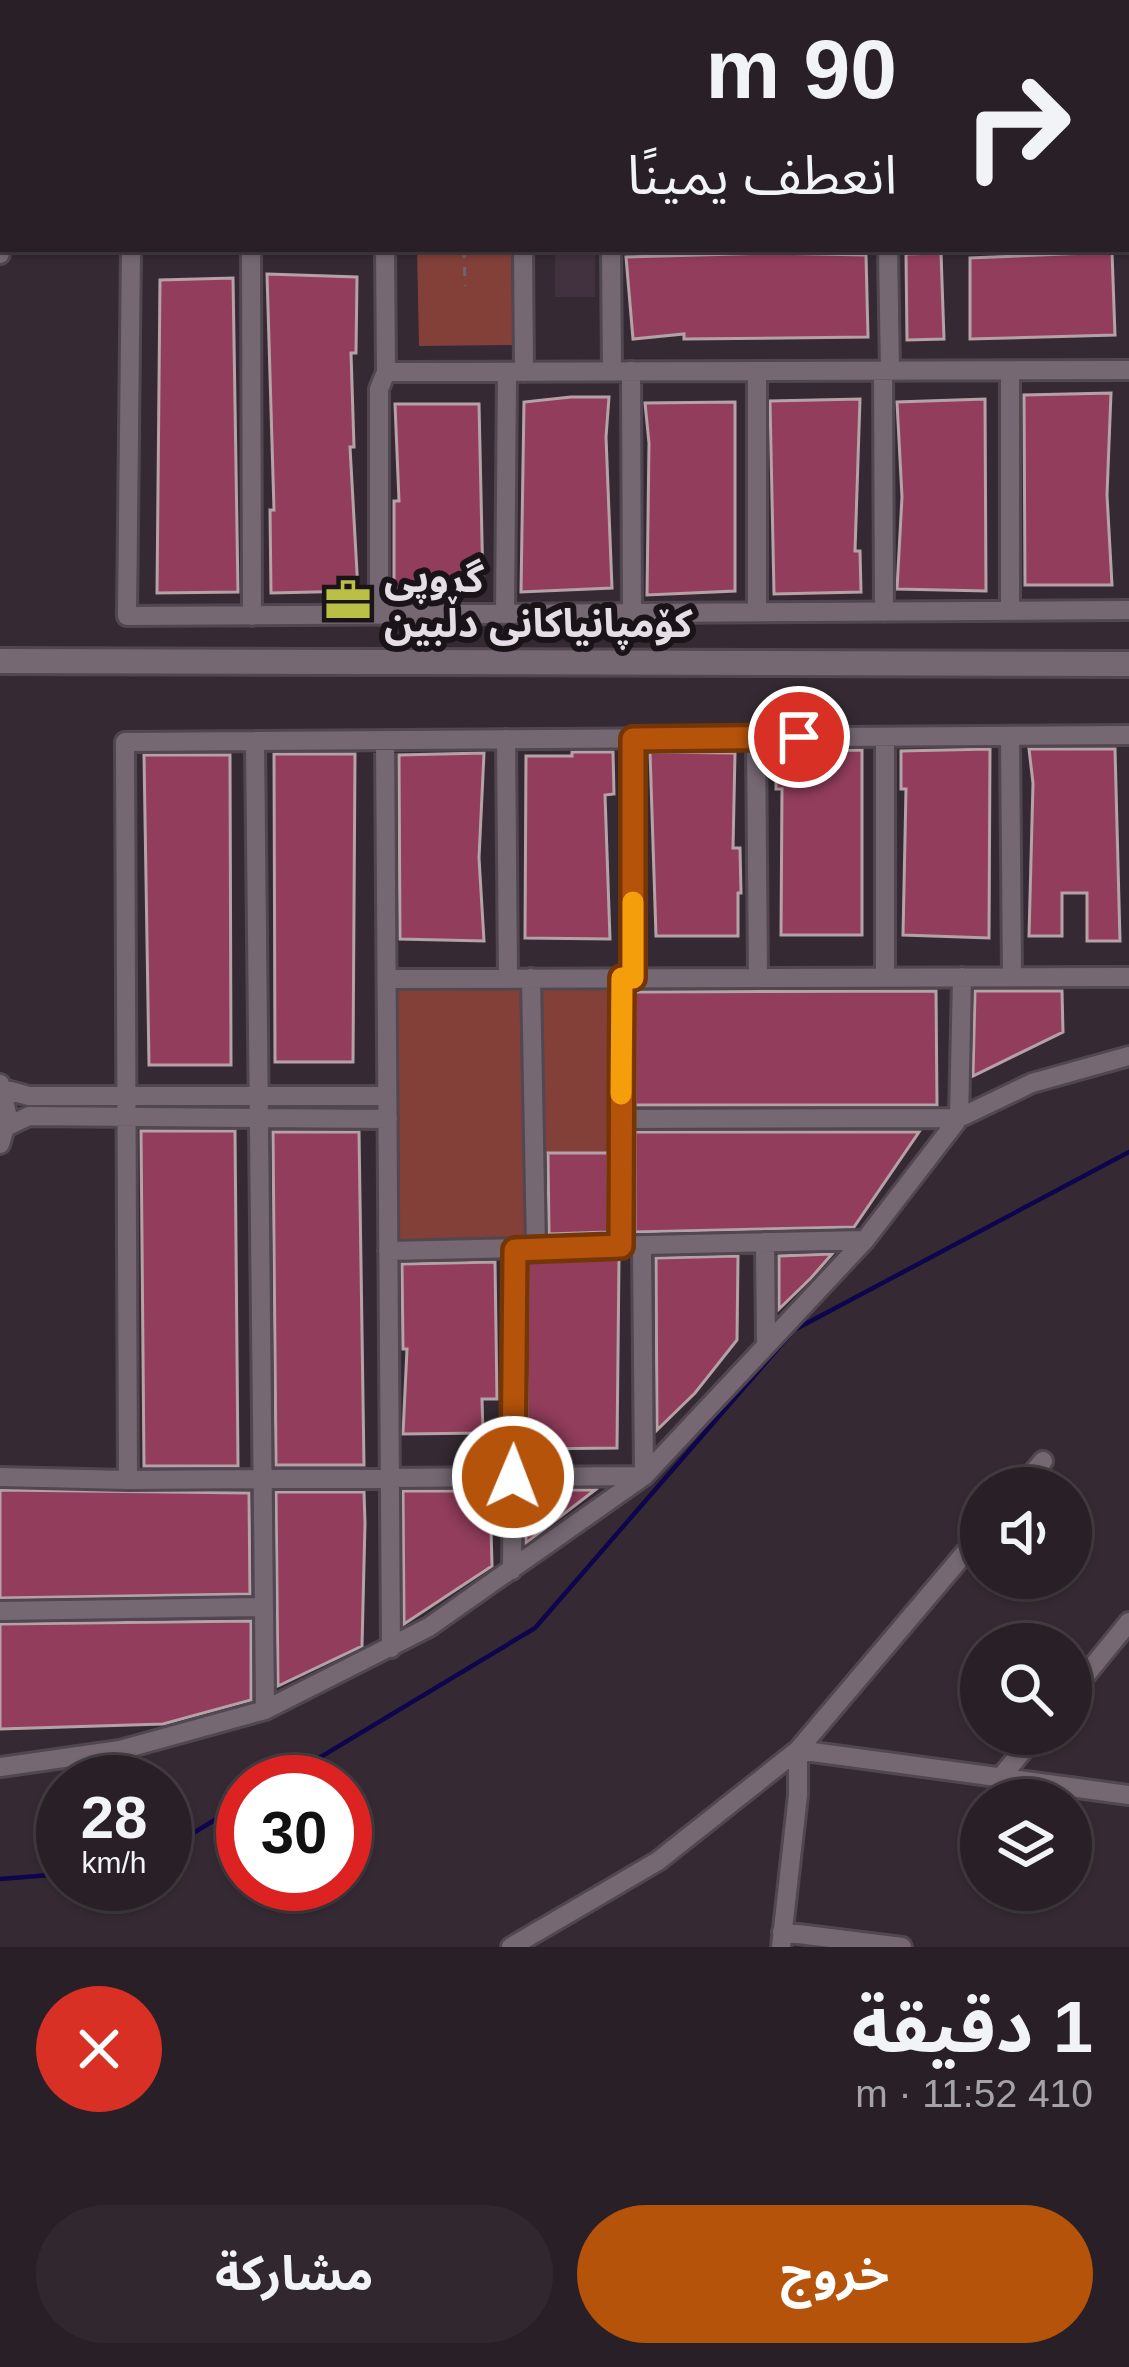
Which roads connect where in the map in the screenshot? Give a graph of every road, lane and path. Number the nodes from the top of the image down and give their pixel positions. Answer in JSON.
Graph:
{"nodes":[{"id":1,"x":131,"y":252,"type":"edge"},
{"id":2,"x":251,"y":252,"type":"edge"},
{"id":3,"x":385,"y":252,"type":"edge"},
{"id":4,"x":464,"y":252,"type":"edge"},
{"id":5,"x":523,"y":252,"type":"edge"},
{"id":6,"x":611,"y":252,"type":"edge"},
{"id":7,"x":888,"y":252,"type":"edge"},
{"id":8,"x":465,"y":286,"type":"dead end"},
{"id":9,"x":1129,"y":370,"type":"edge"},
{"id":10,"x":622,"y":371,"type":"junction"},
{"id":11,"x":757,"y":371,"type":"junction"},
{"id":12,"x":887,"y":371,"type":"junction"},
{"id":13,"x":1010,"y":371,"type":"junction"},
{"id":14,"x":386,"y":372,"type":"junction"},
{"id":15,"x":515,"y":372,"type":"junction"},
{"id":16,"x":1129,"y":610,"type":"edge"},
{"id":17,"x":1010,"y":611,"type":"junction"},
{"id":18,"x":884,"y":612,"type":"junction"},
{"id":19,"x":632,"y":613,"type":"junction"},
{"id":20,"x":757,"y":613,"type":"junction"},
{"id":21,"x":505,"y":614,"type":"junction"},
{"id":22,"x":379,"y":615,"type":"junction"},
{"id":23,"x":252,"y":616,"type":"junction"},
{"id":24,"x":0,"y":661,"type":"edge"},
{"id":25,"x":1129,"y":664,"type":"edge"},
{"id":26,"x":1129,"y":735,"type":"edge"},
{"id":27,"x":1010,"y":736,"type":"junction"},
{"id":28,"x":885,"y":737,"type":"junction"},
{"id":29,"x":756,"y":738,"type":"junction"},
{"id":30,"x":633,"y":739,"type":"junction"},
{"id":31,"x":386,"y":740,"type":"junction"},
{"id":32,"x":506,"y":740,"type":"junction"},
{"id":33,"x":255,"y":741,"type":"junction"},
{"id":34,"x":885,"y":977,"type":"junction"},
{"id":35,"x":962,"y":977,"type":"junction"},
{"id":36,"x":1012,"y":977,"type":"junction"},
{"id":37,"x":1129,"y":977,"type":"edge"},
{"id":38,"x":508,"y":978,"type":"junction"},
{"id":39,"x":531,"y":978,"type":"junction"},
{"id":40,"x":627,"y":978,"type":"junction"},
{"id":41,"x":758,"y":978,"type":"junction"},
{"id":42,"x":387,"y":979,"type":"junction"},
{"id":43,"x":1129,"y":1057,"type":"edge"},
{"id":44,"x":1,"y":1086,"type":"edge"},
{"id":45,"x":257,"y":1096,"type":"junction"},
{"id":46,"x":387,"y":1096,"type":"junction"},
{"id":47,"x":126,"y":1106,"type":"junction"},
{"id":48,"x":257,"y":1118,"type":"junction"},
{"id":49,"x":621,"y":1118,"type":"junction"},
{"id":50,"x":959,"y":1118,"type":"junction"},
{"id":51,"x":388,"y":1119,"type":"junction"},
{"id":52,"x":3,"y":1136,"type":"edge"},
{"id":53,"x":865,"y":1240,"type":"junction"},
{"id":54,"x":765,"y":1242,"type":"junction"},
{"id":55,"x":621,"y":1246,"type":"junction"},
{"id":56,"x":642,"y":1247,"type":"junction"},
{"id":57,"x":525,"y":1248,"type":"junction"},
{"id":58,"x":388,"y":1251,"type":"junction"},
{"id":59,"x":766,"y":1343,"type":"junction"},
{"id":60,"x":1043,"y":1461,"type":"dead end"},
{"id":61,"x":1038,"y":1467,"type":"edge"},
{"id":62,"x":644,"y":1476,"type":"junction"},
{"id":63,"x":0,"y":1477,"type":"edge"},
{"id":64,"x":513,"y":1477,"type":"junction"},
{"id":65,"x":390,"y":1478,"type":"junction"},
{"id":66,"x":261,"y":1479,"type":"junction"},
{"id":67,"x":128,"y":1480,"type":"junction"},
{"id":68,"x":960,"y":1559,"type":"edge"},
{"id":69,"x":512,"y":1570,"type":"junction"},
{"id":70,"x":263,"y":1607,"type":"junction"},
{"id":71,"x":0,"y":1611,"type":"edge"},
{"id":72,"x":1129,"y":1622,"type":"edge"},
{"id":73,"x":391,"y":1648,"type":"junction"},
{"id":74,"x":1092,"y":1667,"type":"edge"},
{"id":75,"x":265,"y":1710,"type":"junction"},
{"id":76,"x":798,"y":1750,"type":"junction"},
{"id":77,"x":1019,"y":1755,"type":"edge"},
{"id":78,"x":0,"y":1767,"type":"edge"},
{"id":79,"x":1000,"y":1778,"type":"junction"},
{"id":80,"x":1129,"y":1795,"type":"edge"},
{"id":81,"x":781,"y":1940,"type":"edge"},
{"id":82,"x":511,"y":1947,"type":"edge"},
{"id":83,"x":902,"y":1947,"type":"edge"}],
"edges":[{"from":1,"to":23,"type":"street"},
{"from":2,"to":23,"type":"street"},
{"from":3,"to":14,"type":"street"},
{"from":4,"to":8,"type":"path"},
{"from":5,"to":15,"type":"street"},
{"from":6,"to":10,"type":"street"},
{"from":7,"to":12,"type":"street"},
{"from":9,"to":13,"type":"street"},
{"from":10,"to":11,"type":"street"},
{"from":10,"to":15,"type":"street"},
{"from":10,"to":19,"type":"street"},
{"from":11,"to":12,"type":"street"},
{"from":11,"to":20,"type":"street"},
{"from":12,"to":13,"type":"street"},
{"from":12,"to":18,"type":"street"},
{"from":13,"to":17,"type":"street"},
{"from":14,"to":15,"type":"street"},
{"from":14,"to":22,"type":"street"},
{"from":15,"to":21,"type":"street"},
{"from":16,"to":17,"type":"street"},
{"from":17,"to":18,"type":"street"},
{"from":18,"to":20,"type":"street"},
{"from":19,"to":20,"type":"street"},
{"from":19,"to":21,"type":"street"},
{"from":21,"to":22,"type":"street"},
{"from":22,"to":23,"type":"street"},
{"from":24,"to":25,"type":"street"},
{"from":26,"to":27,"type":"street"},
{"from":27,"to":28,"type":"street"},
{"from":27,"to":36,"type":"street"},
{"from":28,"to":29,"type":"street"},
{"from":28,"to":34,"type":"street"},
{"from":29,"to":30,"type":"street"},
{"from":29,"to":41,"type":"street"},
{"from":30,"to":32,"type":"street"},
{"from":30,"to":40,"type":"street"},
{"from":31,"to":32,"type":"street"},
{"from":31,"to":33,"type":"street"},
{"from":31,"to":42,"type":"street"},
{"from":32,"to":38,"type":"street"},
{"from":33,"to":45,"type":"street"},
{"from":33,"to":47,"type":"street"},
{"from":34,"to":35,"type":"street"},
{"from":34,"to":41,"type":"street"},
{"from":35,"to":36,"type":"street"},
{"from":35,"to":50,"type":"street"},
{"from":36,"to":37,"type":"street"},
{"from":38,"to":39,"type":"street"},
{"from":38,"to":42,"type":"street"},
{"from":39,"to":40,"type":"street"},
{"from":39,"to":57,"type":"street"},
{"from":40,"to":41,"type":"street"},
{"from":40,"to":49,"type":"street"},
{"from":42,"to":46,"type":"street"},
{"from":43,"to":50,"type":"street"},
{"from":44,"to":47,"type":"street"},
{"from":44,"to":52,"type":"street"},
{"from":45,"to":46,"type":"street"},
{"from":45,"to":47,"type":"street"},
{"from":45,"to":48,"type":"street"},
{"from":46,"to":51,"type":"street"},
{"from":47,"to":48,"type":"street"},
{"from":47,"to":52,"type":"street"},
{"from":47,"to":67,"type":"street"},
{"from":48,"to":51,"type":"street"},
{"from":48,"to":66,"type":"street"},
{"from":49,"to":50,"type":"street"},
{"from":49,"to":55,"type":"street"},
{"from":50,"to":53,"type":"street"},
{"from":51,"to":58,"type":"street"},
{"from":53,"to":54,"type":"street"},
{"from":53,"to":59,"type":"street"},
{"from":54,"to":56,"type":"street"},
{"from":54,"to":59,"type":"street"},
{"from":55,"to":56,"type":"street"},
{"from":55,"to":57,"type":"street"},
{"from":56,"to":62,"type":"street"},
{"from":57,"to":58,"type":"street"},
{"from":57,"to":64,"type":"street"},
{"from":58,"to":65,"type":"street"},
{"from":59,"to":62,"type":"street"},
{"from":60,"to":61,"type":"street"},
{"from":62,"to":64,"type":"street"},
{"from":62,"to":69,"type":"street"},
{"from":63,"to":67,"type":"street"},
{"from":64,"to":65,"type":"street"},
{"from":64,"to":69,"type":"street"},
{"from":65,"to":66,"type":"street"},
{"from":65,"to":73,"type":"street"},
{"from":66,"to":67,"type":"street"},
{"from":66,"to":70,"type":"street"},
{"from":68,"to":76,"type":"street"},
{"from":69,"to":73,"type":"street"},
{"from":70,"to":71,"type":"street"},
{"from":70,"to":75,"type":"street"},
{"from":72,"to":74,"type":"street"},
{"from":73,"to":75,"type":"street"},
{"from":75,"to":78,"type":"street"},
{"from":76,"to":79,"type":"street"},
{"from":76,"to":81,"type":"street"},
{"from":76,"to":82,"type":"street"},
{"from":77,"to":79,"type":"street"},
{"from":79,"to":80,"type":"street"},
{"from":81,"to":83,"type":"street"}]}
